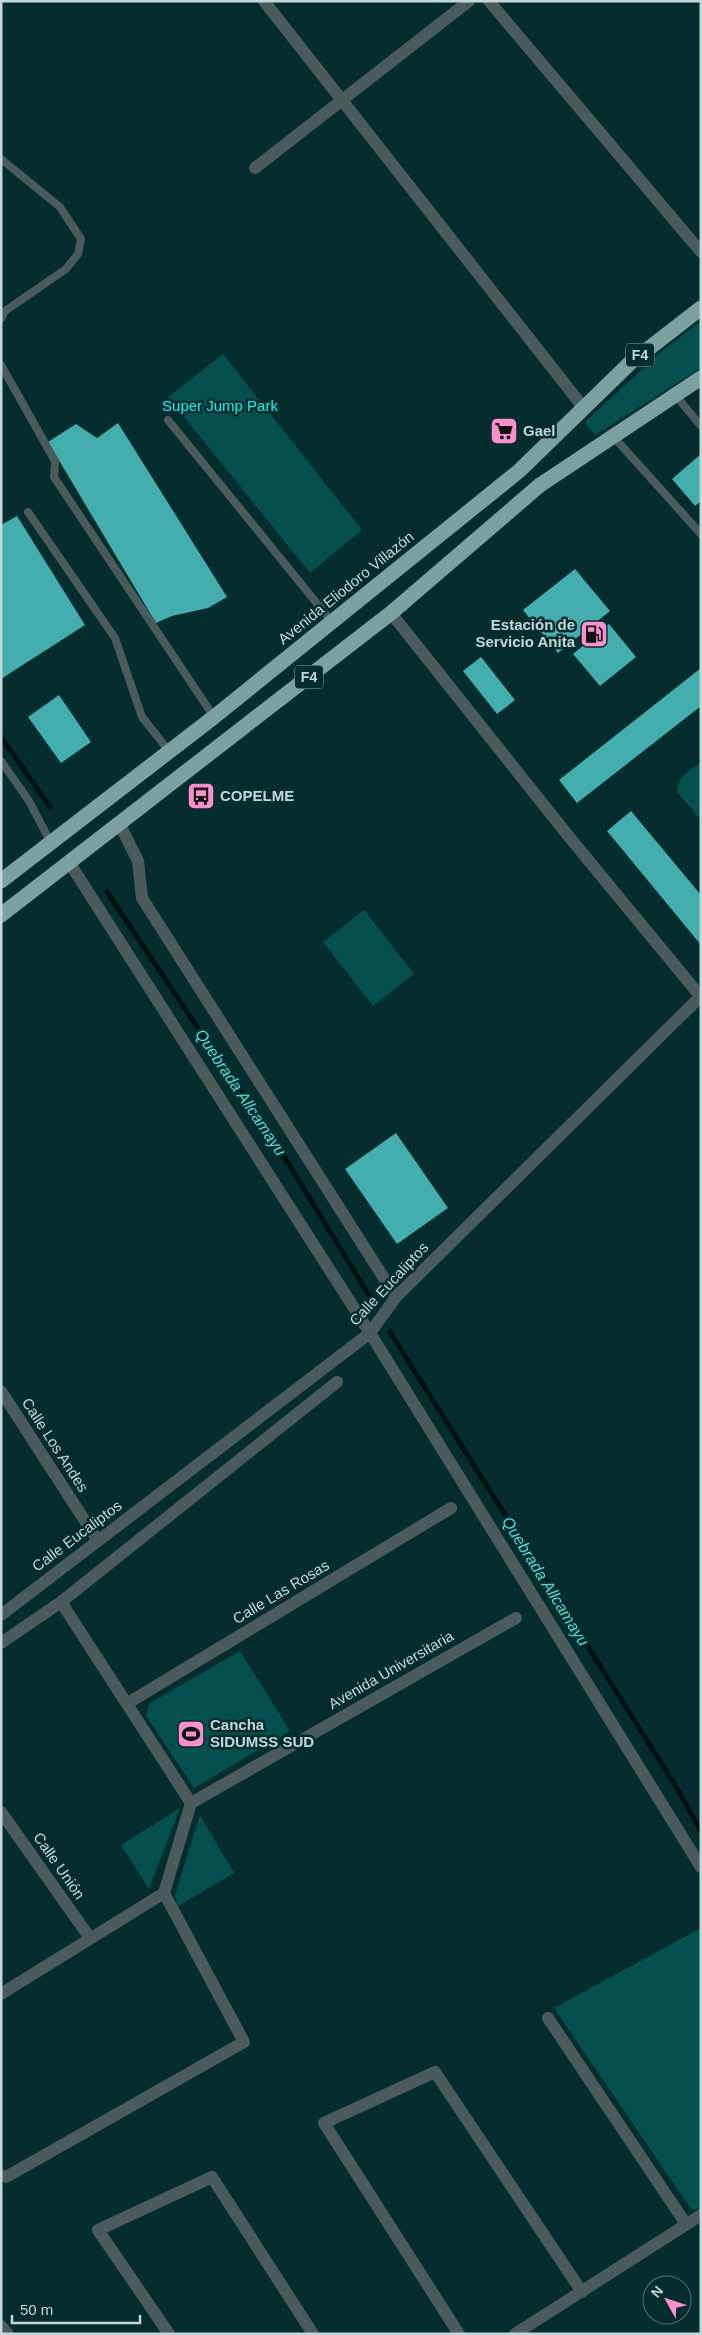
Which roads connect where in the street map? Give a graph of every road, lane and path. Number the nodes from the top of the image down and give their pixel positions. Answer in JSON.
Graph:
{"nodes":[{"id":1,"x":264,"y":1,"type":"edge"},
{"id":2,"x":469,"y":1,"type":"edge"},
{"id":3,"x":489,"y":1,"type":"edge"},
{"id":4,"x":342,"y":102,"type":"junction"},
{"id":5,"x":1,"y":159,"type":"edge"},
{"id":6,"x":255,"y":168,"type":"dead end"},
{"id":7,"x":701,"y":252,"type":"edge"},
{"id":8,"x":701,"y":308,"type":"edge"},
{"id":9,"x":1,"y":319,"type":"edge"},
{"id":10,"x":1,"y":365,"type":"edge"},
{"id":11,"x":701,"y":378,"type":"edge"},
{"id":12,"x":676,"y":396,"type":"junction"},
{"id":13,"x":583,"y":408,"type":"junction"},
{"id":14,"x":168,"y":420,"type":"dead end"},
{"id":15,"x":701,"y":426,"type":"edge"},
{"id":16,"x":612,"y":436,"type":"junction"},
{"id":17,"x":28,"y":512,"type":"dead end"},
{"id":18,"x":701,"y":534,"type":"edge"},
{"id":19,"x":391,"y":613,"type":"junction"},
{"id":20,"x":332,"y":622,"type":"junction"},
{"id":21,"x":214,"y":716,"type":"junction"},
{"id":22,"x":169,"y":751,"type":"junction"},
{"id":23,"x":1,"y":761,"type":"edge"},
{"id":24,"x":120,"y":825,"type":"junction"},
{"id":25,"x":51,"y":843,"type":"junction"},
{"id":26,"x":69,"y":862,"type":"junction"},
{"id":27,"x":1,"y":881,"type":"edge"},
{"id":28,"x":1,"y":915,"type":"edge"},
{"id":29,"x":701,"y":996,"type":"edge"},
{"id":30,"x":396,"y":1297,"type":"junction"},
{"id":31,"x":370,"y":1333,"type":"junction"},
{"id":32,"x":337,"y":1382,"type":"dead end"},
{"id":33,"x":1,"y":1391,"type":"edge"},
{"id":34,"x":451,"y":1508,"type":"dead end"},
{"id":35,"x":98,"y":1541,"type":"junction"},
{"id":36,"x":61,"y":1602,"type":"junction"},
{"id":37,"x":1,"y":1615,"type":"edge"},
{"id":38,"x":516,"y":1618,"type":"dead end"},
{"id":39,"x":1,"y":1643,"type":"edge"},
{"id":40,"x":128,"y":1703,"type":"junction"},
{"id":41,"x":191,"y":1803,"type":"junction"},
{"id":42,"x":1,"y":1812,"type":"edge"},
{"id":43,"x":701,"y":1867,"type":"edge"},
{"id":44,"x":164,"y":1893,"type":"junction"},
{"id":45,"x":90,"y":1938,"type":"junction"},
{"id":46,"x":1,"y":1994,"type":"edge"},
{"id":47,"x":548,"y":2018,"type":"dead end"},
{"id":48,"x":1,"y":2175,"type":"edge"},
{"id":49,"x":701,"y":2215,"type":"edge"},
{"id":50,"x":686,"y":2224,"type":"junction"},
{"id":51,"x":582,"y":2292,"type":"junction"},
{"id":52,"x":1,"y":2326,"type":"edge"},
{"id":53,"x":8,"y":2334,"type":"edge"},
{"id":54,"x":169,"y":2334,"type":"edge"},
{"id":55,"x":314,"y":2334,"type":"edge"},
{"id":56,"x":459,"y":2334,"type":"edge"},
{"id":57,"x":515,"y":2334,"type":"edge"}],
"edges":[{"from":1,"to":4,"type":"street"},
{"from":2,"to":4,"type":"street"},
{"from":3,"to":7,"type":"street"},
{"from":4,"to":6,"type":"street"},
{"from":4,"to":13,"type":"street"},
{"from":5,"to":9,"type":"lane"},
{"from":8,"to":13,"type":"highway","name":"Avenida Eliodoro Villazón","number":"F4"},
{"from":10,"to":21,"type":"lane"},
{"from":11,"to":12,"type":"highway","number":"F4"},
{"from":12,"to":15,"type":"lane"},
{"from":12,"to":16,"type":"highway","number":"F4"},
{"from":13,"to":20,"type":"highway","name":"Avenida Eliodoro Villazón","number":"F4"},
{"from":14,"to":20,"type":"lane"},
{"from":16,"to":18,"type":"lane"},
{"from":16,"to":19,"type":"highway","number":"F4"},
{"from":17,"to":22,"type":"lane"},
{"from":19,"to":24,"type":"highway","number":"F4"},
{"from":19,"to":29,"type":"street"},
{"from":20,"to":21,"type":"highway","name":"Avenida Eliodoro Villazón","number":"F4"},
{"from":21,"to":22,"type":"highway","name":"Avenida Eliodoro Villazón","number":"F4"},
{"from":22,"to":25,"type":"highway","name":"Avenida Eliodoro Villazón","number":"F4"},
{"from":23,"to":25,"type":"lane"},
{"from":24,"to":26,"type":"highway","number":"F4"},
{"from":24,"to":30,"type":"street"},
{"from":25,"to":27,"type":"highway","name":"Avenida Eliodoro Villazón","number":"F4"},
{"from":26,"to":28,"type":"highway","number":"F4"},
{"from":26,"to":31,"type":"street"},
{"from":29,"to":30,"type":"street","name":"Calle Eucaliptos"},
{"from":30,"to":31,"type":"street","name":"Calle Eucaliptos"},
{"from":31,"to":35,"type":"street","name":"Calle Eucaliptos"},
{"from":31,"to":43,"type":"street"},
{"from":32,"to":36,"type":"street"},
{"from":33,"to":35,"type":"street","name":"Calle Los Andes"},
{"from":34,"to":40,"type":"street","name":"Calle Las Rosas"},
{"from":35,"to":37,"type":"street","name":"Calle Eucaliptos"},
{"from":36,"to":39,"type":"street"},
{"from":36,"to":40,"type":"street"},
{"from":38,"to":41,"type":"street","name":"Avenida Universitaria"},
{"from":40,"to":41,"type":"street"},
{"from":41,"to":44,"type":"street"},
{"from":42,"to":45,"type":"street","name":"Calle Unión"},
{"from":44,"to":45,"type":"street"},
{"from":44,"to":48,"type":"street"},
{"from":45,"to":46,"type":"street"},
{"from":47,"to":50,"type":"street"},
{"from":49,"to":50,"type":"street"},
{"from":50,"to":51,"type":"street"},
{"from":51,"to":56,"type":"street"},
{"from":51,"to":57,"type":"street"},
{"from":52,"to":53,"type":"street"},
{"from":54,"to":55,"type":"street"}]}
